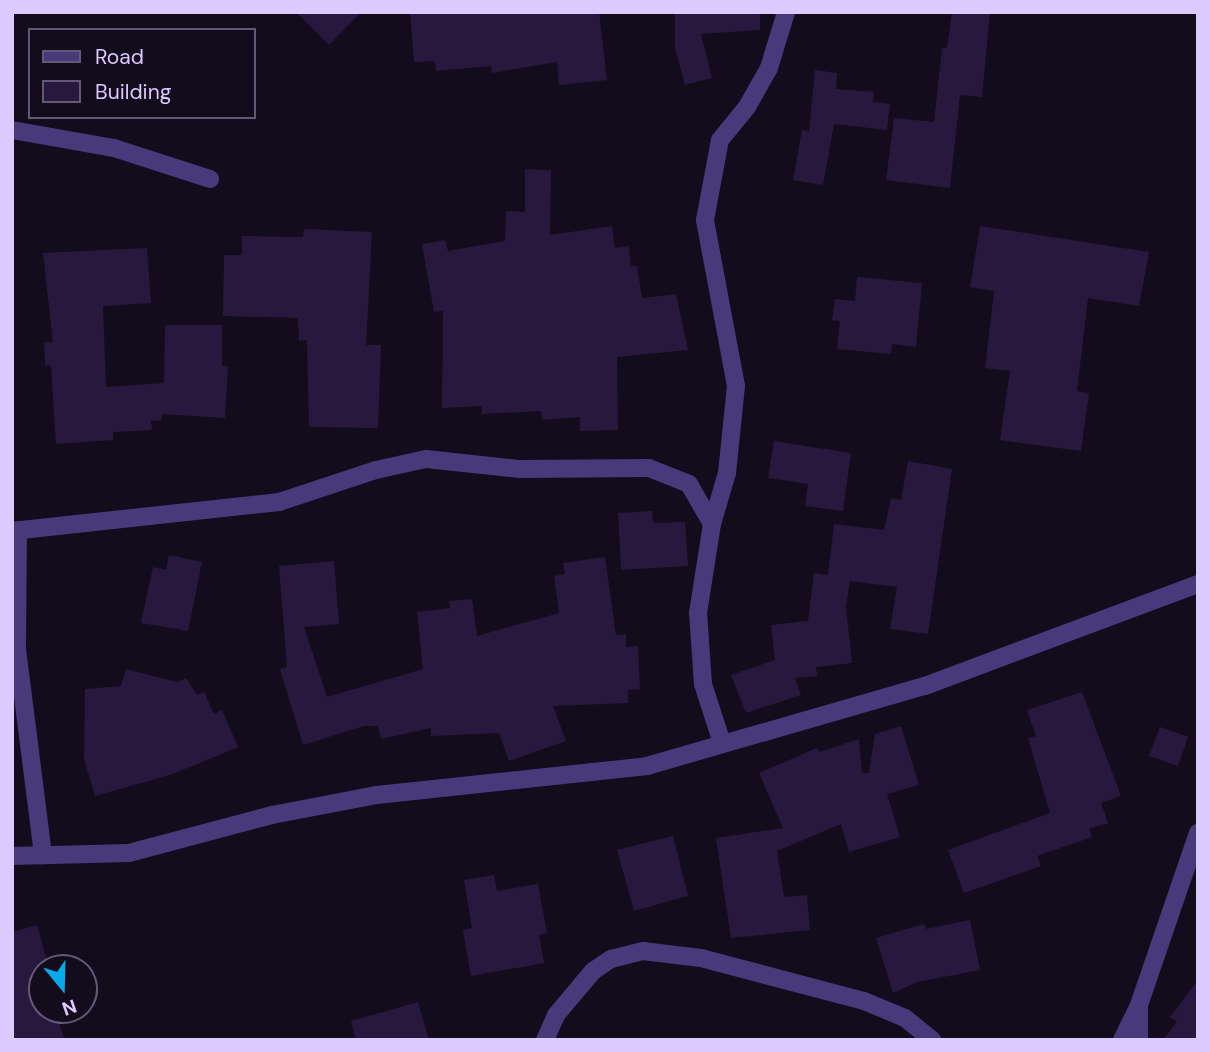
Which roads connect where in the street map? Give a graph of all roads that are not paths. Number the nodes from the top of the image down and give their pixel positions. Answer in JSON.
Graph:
{"nodes":[{"id":1,"x":786,"y":12,"type":"edge"},
{"id":2,"x":12,"y":130,"type":"edge"},
{"id":3,"x":210,"y":179,"type":"dead end"},
{"id":4,"x":712,"y":524,"type":"junction"},
{"id":5,"x":15,"y":530,"type":"edge"},
{"id":6,"x":1198,"y":584,"type":"edge"},
{"id":7,"x":722,"y":743,"type":"junction"},
{"id":8,"x":1198,"y":833,"type":"edge"},
{"id":9,"x":43,"y":855,"type":"junction"},
{"id":10,"x":12,"y":856,"type":"edge"},
{"id":11,"x":1139,"y":1005,"type":"junction"},
{"id":12,"x":545,"y":1040,"type":"edge"},
{"id":13,"x":932,"y":1040,"type":"edge"},
{"id":14,"x":1122,"y":1040,"type":"edge"},
{"id":15,"x":1139,"y":1040,"type":"edge"}],
"edges":[{"from":1,"to":4,"type":"street"},
{"from":2,"to":3,"type":"street"},
{"from":4,"to":5,"type":"street"},
{"from":4,"to":7,"type":"street"},
{"from":5,"to":9,"type":"street"},
{"from":6,"to":7,"type":"street"},
{"from":7,"to":9,"type":"street"},
{"from":8,"to":11,"type":"street"},
{"from":9,"to":10,"type":"street"},
{"from":11,"to":14,"type":"street"},
{"from":11,"to":15,"type":"street"},
{"from":12,"to":13,"type":"street"}]}
